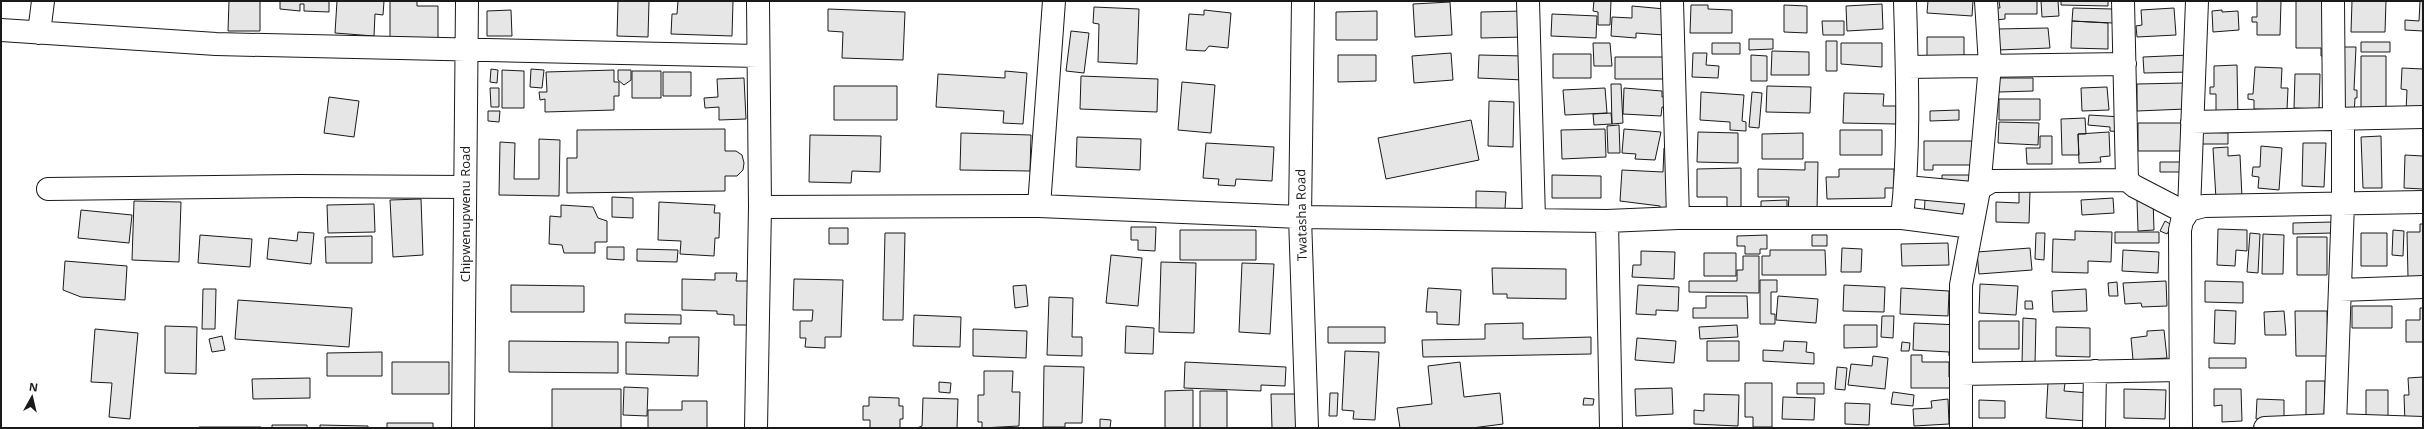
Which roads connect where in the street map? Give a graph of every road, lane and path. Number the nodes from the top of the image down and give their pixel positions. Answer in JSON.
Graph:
{"nodes":[{"id":1,"x":43,"y":1,"type":"edge"},
{"id":2,"x":467,"y":1,"type":"edge"},
{"id":3,"x":758,"y":1,"type":"edge"},
{"id":4,"x":1054,"y":1,"type":"edge"},
{"id":5,"x":1303,"y":1,"type":"edge"},
{"id":6,"x":1528,"y":1,"type":"edge"},
{"id":7,"x":1672,"y":1,"type":"edge"},
{"id":8,"x":1905,"y":1,"type":"edge"},
{"id":9,"x":1986,"y":1,"type":"edge"},
{"id":10,"x":2124,"y":1,"type":"edge"},
{"id":11,"x":2196,"y":1,"type":"edge"},
{"id":12,"x":2333,"y":1,"type":"edge"},
{"id":13,"x":1,"y":30,"type":"edge"},
{"id":14,"x":39,"y":34,"type":"junction"},
{"id":15,"x":466,"y":49,"type":"junction"},
{"id":16,"x":758,"y":56,"type":"junction"},
{"id":17,"x":2125,"y":64,"type":"junction"},
{"id":18,"x":1990,"y":65,"type":"junction"},
{"id":19,"x":1907,"y":67,"type":"junction"},
{"id":20,"x":2423,"y":118,"type":"edge"},
{"id":21,"x":2338,"y":119,"type":"junction"},
{"id":22,"x":2192,"y":122,"type":"junction"},
{"id":23,"x":2127,"y":180,"type":"junction"},
{"id":24,"x":465,"y":186,"type":"junction"},
{"id":25,"x":1906,"y":187,"type":"junction"},
{"id":26,"x":48,"y":189,"type":"dead end"},
{"id":27,"x":1979,"y":190,"type":"junction"},
{"id":28,"x":2423,"y":202,"type":"edge"},
{"id":29,"x":2343,"y":203,"type":"junction"},
{"id":30,"x":1038,"y":206,"type":"junction"},
{"id":31,"x":760,"y":207,"type":"junction"},
{"id":32,"x":2188,"y":212,"type":"junction"},
{"id":33,"x":1300,"y":217,"type":"junction"},
{"id":34,"x":1678,"y":218,"type":"junction"},
{"id":35,"x":1902,"y":218,"type":"junction"},
{"id":36,"x":1534,"y":219,"type":"junction"},
{"id":37,"x":1607,"y":221,"type":"junction"},
{"id":38,"x":1972,"y":227,"type":"junction"},
{"id":39,"x":2423,"y":287,"type":"edge"},
{"id":40,"x":2340,"y":290,"type":"junction"},
{"id":41,"x":2180,"y":370,"type":"junction"},
{"id":42,"x":2095,"y":371,"type":"junction"},
{"id":43,"x":1961,"y":374,"type":"junction"},
{"id":44,"x":2335,"y":424,"type":"junction"},
{"id":45,"x":464,"y":428,"type":"edge"},
{"id":46,"x":756,"y":428,"type":"edge"},
{"id":47,"x":1307,"y":428,"type":"edge"},
{"id":48,"x":1611,"y":428,"type":"edge"},
{"id":49,"x":1961,"y":428,"type":"edge"},
{"id":50,"x":2094,"y":428,"type":"edge"},
{"id":51,"x":2181,"y":428,"type":"edge"},
{"id":52,"x":2265,"y":428,"type":"edge"},
{"id":53,"x":2423,"y":428,"type":"edge"}],
"edges":[{"from":1,"to":14,"type":"street"},
{"from":2,"to":15,"type":"street","name":"Chipwenupwenu Road"},
{"from":3,"to":16,"type":"street"},
{"from":4,"to":30,"type":"street"},
{"from":5,"to":33,"type":"street","name":"Twatasha Road"},
{"from":6,"to":36,"type":"street"},
{"from":7,"to":34,"type":"street"},
{"from":8,"to":19,"type":"street"},
{"from":9,"to":18,"type":"street"},
{"from":10,"to":17,"type":"street"},
{"from":11,"to":22,"type":"street"},
{"from":12,"to":21,"type":"street"},
{"from":13,"to":14,"type":"street"},
{"from":14,"to":15,"type":"street"},
{"from":15,"to":16,"type":"street"},
{"from":15,"to":24,"type":"street","name":"Chipwenupwenu Road"},
{"from":16,"to":31,"type":"street"},
{"from":17,"to":18,"type":"street"},
{"from":17,"to":23,"type":"street"},
{"from":18,"to":19,"type":"street"},
{"from":18,"to":27,"type":"street"},
{"from":19,"to":25,"type":"street"},
{"from":20,"to":21,"type":"street"},
{"from":21,"to":22,"type":"street"},
{"from":21,"to":29,"type":"street"},
{"from":22,"to":32,"type":"street"},
{"from":23,"to":27,"type":"street"},
{"from":23,"to":32,"type":"street"},
{"from":24,"to":26,"type":"street"},
{"from":24,"to":45,"type":"street","name":"Chipwenupwenu Road"},
{"from":25,"to":27,"type":"street"},
{"from":25,"to":35,"type":"street"},
{"from":27,"to":38,"type":"street"},
{"from":28,"to":29,"type":"street"},
{"from":29,"to":32,"type":"street"},
{"from":29,"to":40,"type":"street"},
{"from":30,"to":31,"type":"street"},
{"from":30,"to":33,"type":"street"},
{"from":31,"to":46,"type":"street"},
{"from":32,"to":41,"type":"street"},
{"from":33,"to":36,"type":"street"},
{"from":33,"to":47,"type":"street","name":"Twatasha Road"},
{"from":34,"to":35,"type":"street"},
{"from":34,"to":37,"type":"street"},
{"from":35,"to":38,"type":"street"},
{"from":36,"to":37,"type":"street"},
{"from":37,"to":48,"type":"street"},
{"from":38,"to":43,"type":"street"},
{"from":39,"to":40,"type":"street"},
{"from":40,"to":44,"type":"street"},
{"from":41,"to":42,"type":"street"},
{"from":41,"to":51,"type":"street"},
{"from":42,"to":43,"type":"street"},
{"from":42,"to":50,"type":"street"},
{"from":43,"to":49,"type":"street"},
{"from":44,"to":52,"type":"street"},
{"from":44,"to":53,"type":"street"}]}
